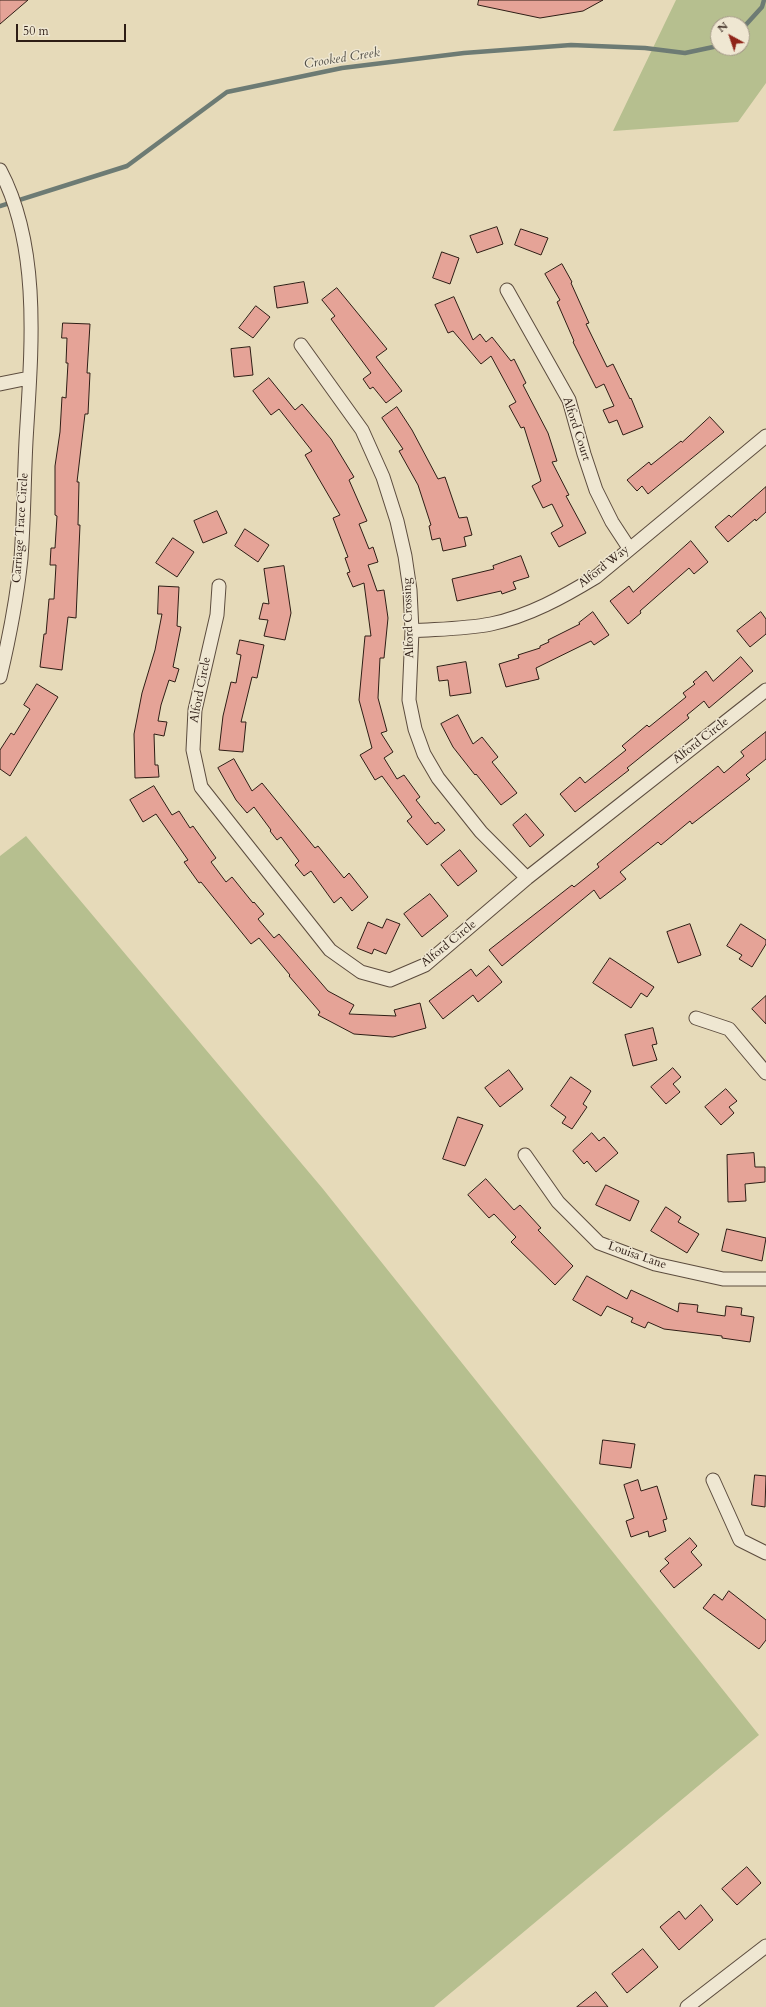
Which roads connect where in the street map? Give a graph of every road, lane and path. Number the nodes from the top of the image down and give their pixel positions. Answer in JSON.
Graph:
{"nodes":[{"id":1,"x":0,"y":170,"type":"edge"},
{"id":2,"x":508,"y":290,"type":"dead end"},
{"id":3,"x":301,"y":345,"type":"dead end"},
{"id":4,"x":30,"y":378,"type":"junction"},
{"id":5,"x":0,"y":384,"type":"edge"},
{"id":6,"x":766,"y":436,"type":"edge"},
{"id":7,"x":629,"y":548,"type":"junction"},
{"id":8,"x":220,"y":586,"type":"dead end"},
{"id":9,"x":412,"y":631,"type":"junction"},
{"id":10,"x":0,"y":678,"type":"edge"},
{"id":11,"x":766,"y":690,"type":"edge"},
{"id":12,"x":527,"y":878,"type":"junction"},
{"id":13,"x":696,"y":1018,"type":"dead end"},
{"id":14,"x":766,"y":1073,"type":"edge"},
{"id":15,"x":525,"y":1155,"type":"dead end"},
{"id":16,"x":766,"y":1279,"type":"edge"},
{"id":17,"x":713,"y":1480,"type":"dead end"},
{"id":18,"x":766,"y":1553,"type":"edge"},
{"id":19,"x":766,"y":1946,"type":"edge"},
{"id":20,"x":687,"y":2007,"type":"edge"}],
"edges":[{"from":1,"to":4,"type":"street","name":"Carriage Trace Circle"},
{"from":2,"to":7,"type":"street","name":"Alford Court"},
{"from":3,"to":9,"type":"street","name":"Alford Crossing"},
{"from":4,"to":5,"type":"street"},
{"from":4,"to":10,"type":"street","name":"Carriage Trace Circle"},
{"from":6,"to":7,"type":"street","name":"Alford Way"},
{"from":7,"to":9,"type":"street","name":"Alford Way"},
{"from":8,"to":12,"type":"street","name":"Alford Circle"},
{"from":9,"to":12,"type":"street","name":"Alford Crossing"},
{"from":11,"to":12,"type":"street","name":"Alford Circle"},
{"from":13,"to":14,"type":"street"},
{"from":15,"to":16,"type":"street","name":"Louisa Lane"},
{"from":17,"to":18,"type":"street"},
{"from":19,"to":20,"type":"street"}]}
